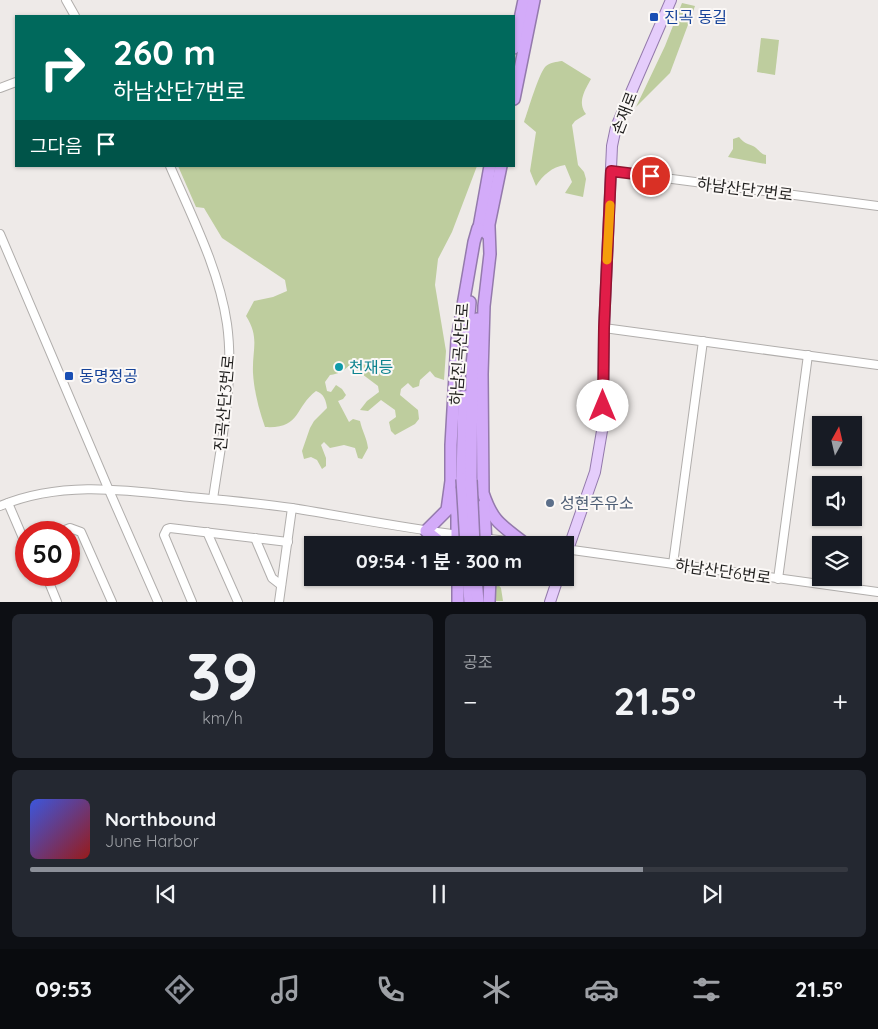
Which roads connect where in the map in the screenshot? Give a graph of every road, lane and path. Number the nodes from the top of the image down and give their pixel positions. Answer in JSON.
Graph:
{"nodes":[{"id":1,"x":66,"y":0,"type":"edge"},
{"id":2,"x":524,"y":0,"type":"edge"},
{"id":3,"x":534,"y":0,"type":"edge"},
{"id":4,"x":671,"y":0,"type":"edge"},
{"id":5,"x":74,"y":15,"type":"edge"},
{"id":6,"x":518,"y":53,"type":"edge"},
{"id":7,"x":15,"y":82,"type":"edge"},
{"id":8,"x":0,"y":88,"type":"edge"},
{"id":9,"x":515,"y":93,"type":"edge"},
{"id":10,"x":170,"y":167,"type":"edge"},
{"id":11,"x":490,"y":167,"type":"edge"},
{"id":12,"x":501,"y":167,"type":"edge"},
{"id":13,"x":611,"y":171,"type":"junction"},
{"id":14,"x":878,"y":206,"type":"edge"},
{"id":15,"x":484,"y":228,"type":"junction"},
{"id":16,"x":0,"y":234,"type":"edge"},
{"id":17,"x":604,"y":328,"type":"junction"},
{"id":18,"x":704,"y":341,"type":"junction"},
{"id":19,"x":808,"y":355,"type":"junction"},
{"id":20,"x":878,"y":365,"type":"edge"},
{"id":21,"x":461,"y":480,"type":"junction"},
{"id":22,"x":108,"y":488,"type":"junction"},
{"id":23,"x":484,"y":493,"type":"junction"},
{"id":24,"x":213,"y":499,"type":"junction"},
{"id":25,"x":4,"y":505,"type":"edge"},
{"id":26,"x":292,"y":508,"type":"junction"},
{"id":27,"x":15,"y":525,"type":"edge"},
{"id":28,"x":426,"y":531,"type":"junction"},
{"id":29,"x":80,"y":532,"type":"edge"},
{"id":30,"x":207,"y":532,"type":"junction"},
{"id":31,"x":432,"y":536,"type":"edge"},
{"id":32,"x":443,"y":536,"type":"edge"},
{"id":33,"x":457,"y":536,"type":"edge"},
{"id":34,"x":465,"y":536,"type":"edge"},
{"id":35,"x":472,"y":536,"type":"edge"},
{"id":36,"x":486,"y":536,"type":"edge"},
{"id":37,"x":511,"y":536,"type":"edge"},
{"id":38,"x":572,"y":536,"type":"edge"},
{"id":39,"x":255,"y":538,"type":"junction"},
{"id":40,"x":288,"y":542,"type":"junction"},
{"id":41,"x":574,"y":553,"type":"edge"},
{"id":42,"x":673,"y":564,"type":"junction"},
{"id":43,"x":778,"y":578,"type":"junction"},
{"id":44,"x":281,"y":585,"type":"junction"},
{"id":45,"x":51,"y":586,"type":"edge"},
{"id":46,"x":471,"y":586,"type":"edge"},
{"id":47,"x":474,"y":586,"type":"edge"},
{"id":48,"x":477,"y":586,"type":"edge"},
{"id":49,"x":480,"y":586,"type":"edge"},
{"id":50,"x":555,"y":586,"type":"edge"},
{"id":51,"x":878,"y":592,"type":"edge"},
{"id":52,"x":277,"y":601,"type":"edge"},
{"id":53,"x":58,"y":602,"type":"edge"},
{"id":54,"x":112,"y":602,"type":"edge"},
{"id":55,"x":158,"y":602,"type":"edge"},
{"id":56,"x":192,"y":602,"type":"edge"},
{"id":57,"x":238,"y":602,"type":"edge"},
{"id":58,"x":458,"y":602,"type":"edge"},
{"id":59,"x":470,"y":602,"type":"edge"},
{"id":60,"x":478,"y":602,"type":"edge"},
{"id":61,"x":489,"y":602,"type":"edge"},
{"id":62,"x":550,"y":602,"type":"edge"}],
"edges":[{"from":1,"to":5,"type":"street"},
{"from":2,"to":6,"type":"highway"},
{"from":3,"to":6,"type":"highway"},
{"from":4,"to":13,"type":"main road","name":"손재로"},
{"from":6,"to":9,"type":"highway"},
{"from":7,"to":8,"type":"street"},
{"from":10,"to":24,"type":"street","name":"진곡산단3번로"},
{"from":11,"to":15,"type":"highway","name":"하남진곡산단로"},
{"from":12,"to":15,"type":"highway","name":"하남진곡산단로"},
{"from":13,"to":14,"type":"street","name":"하남산단7번로"},
{"from":13,"to":17,"type":"main road","name":"손재로"},
{"from":15,"to":21,"type":"highway","name":"하남진곡산단로"},
{"from":15,"to":23,"type":"highway"},
{"from":16,"to":22,"type":"street"},
{"from":17,"to":18,"type":"street"},
{"from":17,"to":38,"type":"main road","name":"손재로"},
{"from":18,"to":19,"type":"street"},
{"from":18,"to":42,"type":"street"},
{"from":19,"to":20,"type":"street"},
{"from":19,"to":43,"type":"street"},
{"from":21,"to":28,"type":"highway"},
{"from":21,"to":33,"type":"highway"},
{"from":21,"to":34,"type":"highway","name":"하남진곡산단로","bridge":true},
{"from":21,"to":35,"type":"highway","name":"하남진곡산단로","bridge":true},
{"from":22,"to":24,"type":"street"},
{"from":22,"to":25,"type":"street"},
{"from":22,"to":55,"type":"street"},
{"from":23,"to":36,"type":"highway"},
{"from":23,"to":37,"type":"highway"},
{"from":24,"to":26,"type":"street"},
{"from":25,"to":27,"type":"street"},
{"from":26,"to":28,"type":"street"},
{"from":26,"to":40,"type":"street"},
{"from":28,"to":31,"type":"highway"},
{"from":28,"to":32,"type":"street"},
{"from":29,"to":54,"type":"street"},
{"from":30,"to":39,"type":"street"},
{"from":30,"to":56,"type":"street"},
{"from":30,"to":57,"type":"street"},
{"from":39,"to":40,"type":"street"},
{"from":39,"to":44,"type":"street"},
{"from":40,"to":44,"type":"street"},
{"from":41,"to":42,"type":"street","name":"하남산단6번로"},
{"from":42,"to":43,"type":"street","name":"하남산단6번로"},
{"from":43,"to":51,"type":"street","name":"하남산단6번로"},
{"from":44,"to":52,"type":"street"},
{"from":45,"to":53,"type":"street"},
{"from":46,"to":58,"type":"highway"},
{"from":47,"to":59,"type":"highway"},
{"from":48,"to":60,"type":"highway"},
{"from":49,"to":61,"type":"highway"},
{"from":50,"to":62,"type":"main road"}]}
